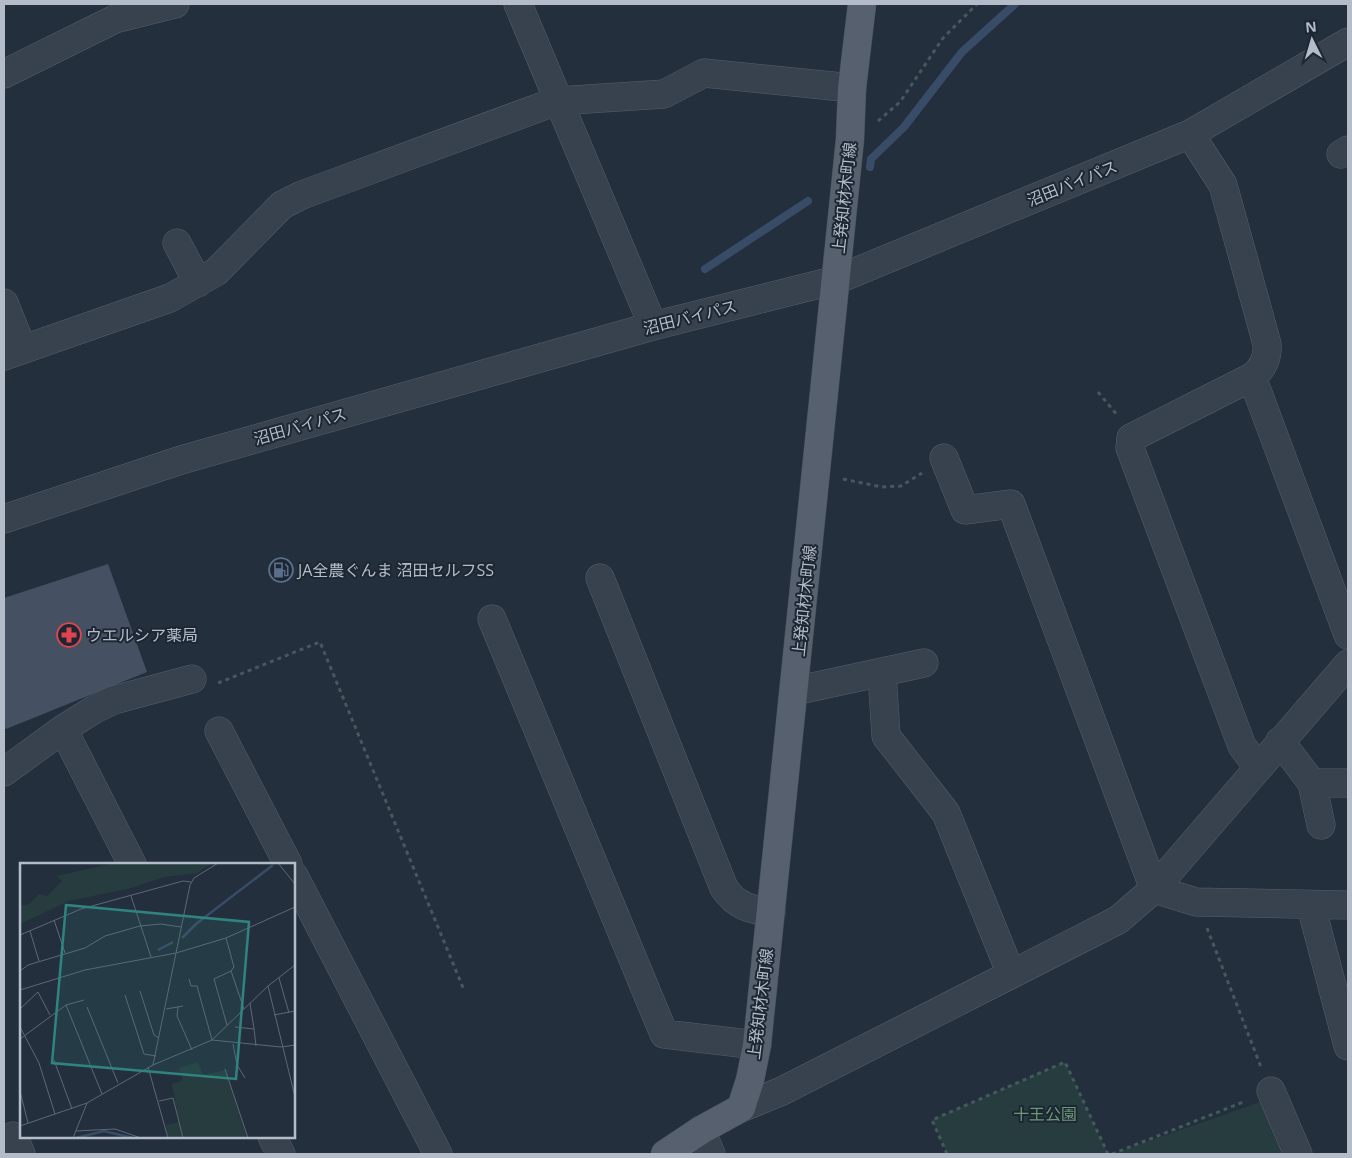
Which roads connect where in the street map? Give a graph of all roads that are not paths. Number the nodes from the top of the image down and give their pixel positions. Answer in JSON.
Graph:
{"nodes":[{"id":1,"x":175,"y":4,"type":"edge"},
{"id":2,"x":518,"y":4,"type":"edge"},
{"id":3,"x":862,"y":4,"type":"edge"},
{"id":4,"x":1348,"y":42,"type":"edge"},
{"id":5,"x":4,"y":74,"type":"edge"},
{"id":6,"x":852,"y":88,"type":"junction"},
{"id":7,"x":557,"y":101,"type":"junction"},
{"id":8,"x":1190,"y":134,"type":"junction"},
{"id":9,"x":177,"y":243,"type":"dead end"},
{"id":10,"x":836,"y":280,"type":"junction"},
{"id":11,"x":198,"y":283,"type":"junction"},
{"id":12,"x":4,"y":303,"type":"edge"},
{"id":13,"x":653,"y":326,"type":"junction"},
{"id":14,"x":13,"y":352,"type":"edge"},
{"id":15,"x":1252,"y":377,"type":"junction"},
{"id":16,"x":944,"y":458,"type":"road end"},
{"id":17,"x":4,"y":519,"type":"edge"},
{"id":18,"x":600,"y":578,"type":"dead end"},
{"id":19,"x":492,"y":618,"type":"dead end"},
{"id":20,"x":1348,"y":635,"type":"edge"},
{"id":21,"x":924,"y":664,"type":"dead end"},
{"id":22,"x":1348,"y":664,"type":"edge"},
{"id":23,"x":882,"y":673,"type":"junction"},
{"id":24,"x":204,"y":681,"type":"road end"},
{"id":25,"x":794,"y":692,"type":"junction"},
{"id":26,"x":63,"y":729,"type":"junction"},
{"id":27,"x":219,"y":731,"type":"dead end"},
{"id":28,"x":1280,"y":741,"type":"junction"},
{"id":29,"x":1258,"y":768,"type":"junction"},
{"id":30,"x":4,"y":772,"type":"edge"},
{"id":31,"x":1312,"y":783,"type":"junction"},
{"id":32,"x":1348,"y":783,"type":"edge"},
{"id":33,"x":1321,"y":825,"type":"dead end"},
{"id":34,"x":131,"y":863,"type":"edge"},
{"id":35,"x":287,"y":863,"type":"edge"},
{"id":36,"x":295,"y":878,"type":"edge"},
{"id":37,"x":1154,"y":888,"type":"junction"},
{"id":38,"x":1348,"y":905,"type":"edge"},
{"id":39,"x":1311,"y":906,"type":"junction"},
{"id":40,"x":771,"y":914,"type":"junction"},
{"id":41,"x":1011,"y":974,"type":"junction"},
{"id":42,"x":757,"y":1045,"type":"junction"},
{"id":43,"x":1348,"y":1046,"type":"edge"},
{"id":44,"x":1271,"y":1091,"type":"road end"},
{"id":45,"x":741,"y":1108,"type":"junction"},
{"id":46,"x":273,"y":1138,"type":"edge"},
{"id":47,"x":706,"y":1142,"type":"edge"},
{"id":48,"x":281,"y":1154,"type":"edge"},
{"id":49,"x":438,"y":1154,"type":"edge"},
{"id":50,"x":665,"y":1154,"type":"edge"},
{"id":51,"x":1298,"y":1154,"type":"edge"}],
"edges":[{"from":1,"to":5,"type":"street"},
{"from":2,"to":7,"type":"street"},
{"from":3,"to":6,"type":"main road","name":"上発知材木町線"},
{"from":4,"to":8,"type":"street","name":"沼田バイパス"},
{"from":6,"to":7,"type":"street"},
{"from":6,"to":10,"type":"main road","name":"上発知材木町線"},
{"from":7,"to":11,"type":"street"},
{"from":7,"to":13,"type":"street"},
{"from":8,"to":10,"type":"street","name":"沼田バイパス"},
{"from":8,"to":15,"type":"street"},
{"from":9,"to":11,"type":"street"},
{"from":10,"to":13,"type":"street","name":"沼田バイパス"},
{"from":10,"to":25,"type":"main road","name":"上発知材木町線"},
{"from":11,"to":14,"type":"street"},
{"from":12,"to":14,"type":"street"},
{"from":13,"to":17,"type":"street","name":"沼田バイパス"},
{"from":15,"to":20,"type":"street"},
{"from":15,"to":29,"type":"street"},
{"from":16,"to":37,"type":"street"},
{"from":18,"to":40,"type":"street"},
{"from":19,"to":42,"type":"street"},
{"from":21,"to":23,"type":"street"},
{"from":22,"to":28,"type":"street"},
{"from":23,"to":25,"type":"street"},
{"from":23,"to":41,"type":"street"},
{"from":24,"to":26,"type":"street"},
{"from":25,"to":40,"type":"main road","name":"上発知材木町線"},
{"from":26,"to":30,"type":"street"},
{"from":26,"to":34,"type":"street"},
{"from":27,"to":35,"type":"street"},
{"from":28,"to":29,"type":"street"},
{"from":28,"to":31,"type":"street"},
{"from":29,"to":37,"type":"street"},
{"from":31,"to":32,"type":"street"},
{"from":31,"to":33,"type":"street"},
{"from":36,"to":49,"type":"street"},
{"from":37,"to":39,"type":"street"},
{"from":37,"to":41,"type":"street"},
{"from":38,"to":39,"type":"street"},
{"from":39,"to":43,"type":"street"},
{"from":40,"to":42,"type":"main road","name":"上発知材木町線"},
{"from":41,"to":45,"type":"street"},
{"from":42,"to":45,"type":"main road","name":"上発知材木町線"},
{"from":44,"to":51,"type":"street"},
{"from":45,"to":47,"type":"main road"},
{"from":46,"to":48,"type":"street"},
{"from":47,"to":50,"type":"main road"}]}
